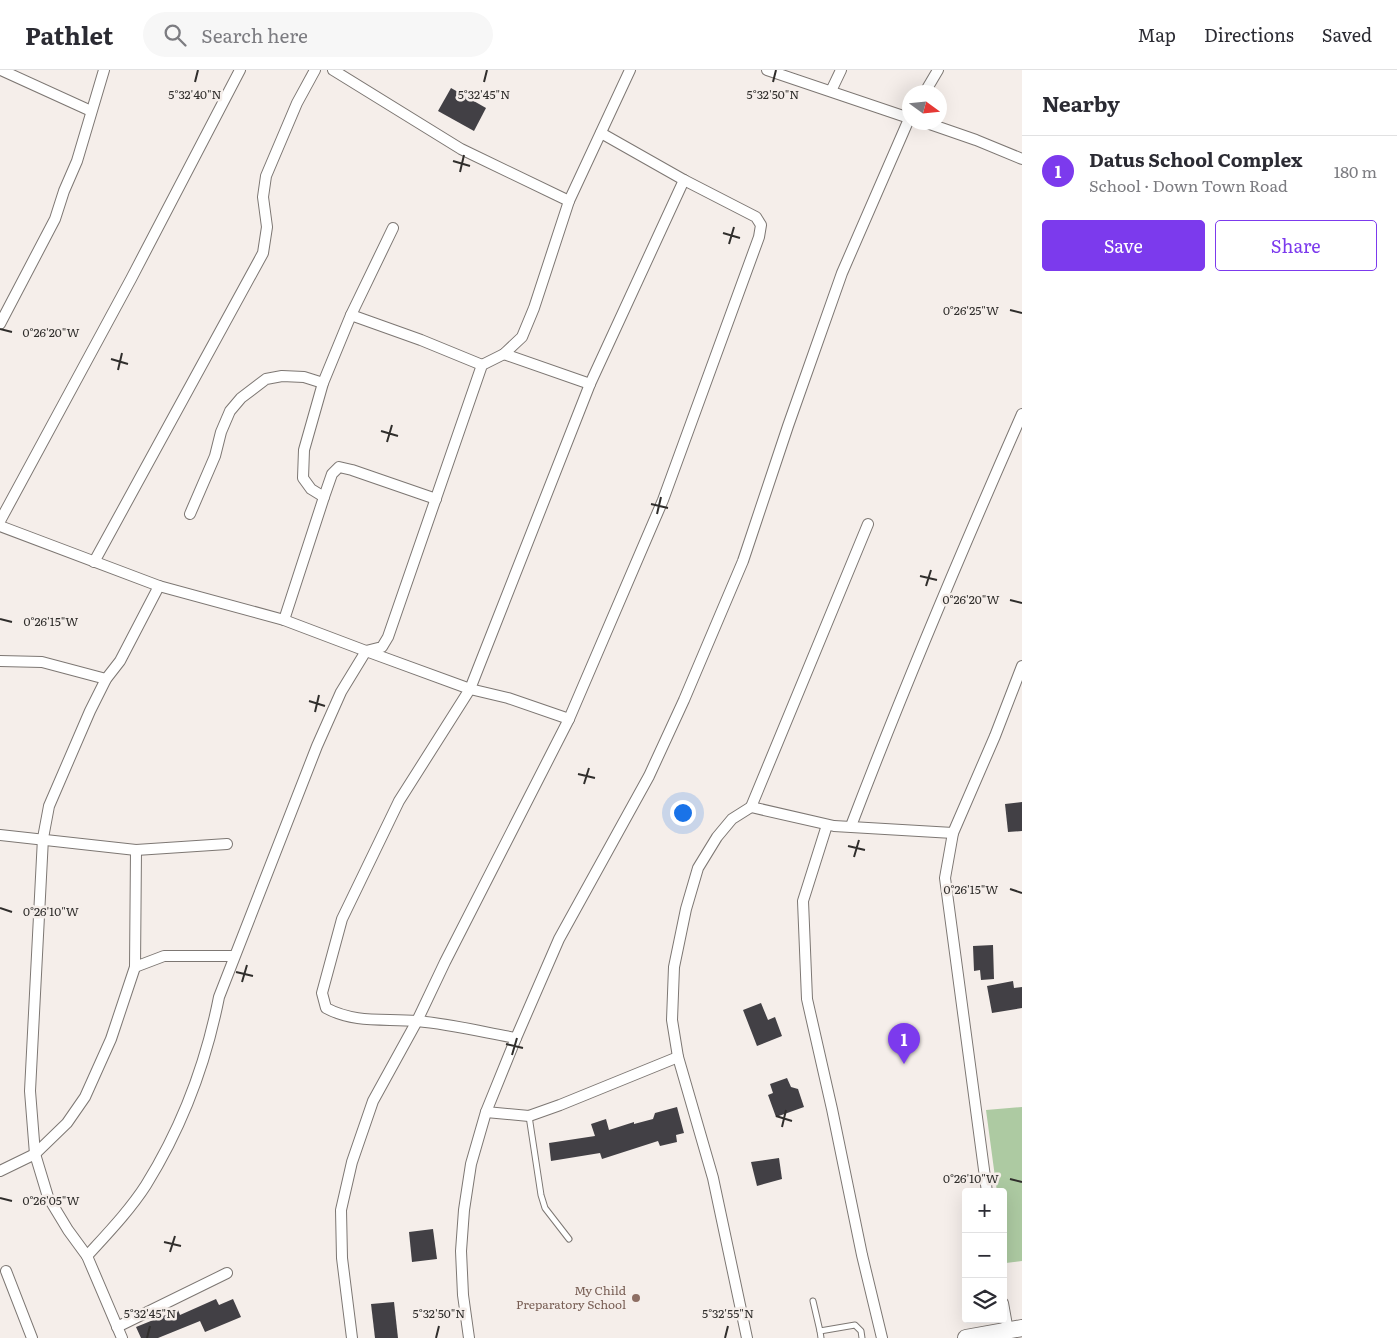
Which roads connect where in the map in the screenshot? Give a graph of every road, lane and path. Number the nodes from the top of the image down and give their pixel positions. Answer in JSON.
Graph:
{"nodes":[{"id":1,"x":1,"y":70,"type":"edge"},
{"id":2,"x":104,"y":70,"type":"edge"},
{"id":3,"x":240,"y":70,"type":"edge"},
{"id":4,"x":315,"y":70,"type":"edge"},
{"id":5,"x":333,"y":70,"type":"edge"},
{"id":6,"x":630,"y":70,"type":"edge"},
{"id":7,"x":767,"y":70,"type":"edge"},
{"id":8,"x":841,"y":70,"type":"edge"},
{"id":9,"x":938,"y":70,"type":"edge"},
{"id":10,"x":928,"y":85,"type":"edge"},
{"id":11,"x":831,"y":91,"type":"junction"},
{"id":12,"x":91,"y":111,"type":"junction"},
{"id":13,"x":902,"y":115,"type":"edge"},
{"id":14,"x":905,"y":130,"type":"edge"},
{"id":15,"x":947,"y":130,"type":"edge"},
{"id":16,"x":601,"y":133,"type":"junction"},
{"id":17,"x":1021,"y":156,"type":"edge"},
{"id":18,"x":684,"y":180,"type":"junction"},
{"id":19,"x":569,"y":201,"type":"junction"},
{"id":20,"x":393,"y":228,"type":"dead end"},
{"id":21,"x":351,"y":315,"type":"junction"},
{"id":22,"x":0,"y":324,"type":"edge"},
{"id":23,"x":504,"y":354,"type":"junction"},
{"id":24,"x":482,"y":365,"type":"junction"},
{"id":25,"x":323,"y":383,"type":"junction"},
{"id":26,"x":590,"y":384,"type":"junction"},
{"id":27,"x":1022,"y":414,"type":"edge"},
{"id":28,"x":324,"y":497,"type":"junction"},
{"id":29,"x":436,"y":499,"type":"junction"},
{"id":30,"x":190,"y":514,"type":"dead end"},
{"id":31,"x":0,"y":521,"type":"edge"},
{"id":32,"x":868,"y":524,"type":"dead end"},
{"id":33,"x":0,"y":526,"type":"edge"},
{"id":34,"x":94,"y":562,"type":"junction"},
{"id":35,"x":160,"y":586,"type":"junction"},
{"id":36,"x":284,"y":620,"type":"junction"},
{"id":37,"x":366,"y":652,"type":"junction"},
{"id":38,"x":0,"y":661,"type":"edge"},
{"id":39,"x":1022,"y":666,"type":"edge"},
{"id":40,"x":106,"y":679,"type":"junction"},
{"id":41,"x":470,"y":688,"type":"junction"},
{"id":42,"x":569,"y":719,"type":"junction"},
{"id":43,"x":750,"y":807,"type":"junction"},
{"id":44,"x":827,"y":825,"type":"junction"},
{"id":45,"x":851,"y":826,"type":"junction"},
{"id":46,"x":953,"y":833,"type":"junction"},
{"id":47,"x":0,"y":835,"type":"edge"},
{"id":48,"x":43,"y":838,"type":"junction"},
{"id":49,"x":227,"y":844,"type":"dead end"},
{"id":50,"x":136,"y":850,"type":"junction"},
{"id":51,"x":234,"y":956,"type":"junction"},
{"id":52,"x":135,"y":967,"type":"junction"},
{"id":53,"x":417,"y":1021,"type":"junction"},
{"id":54,"x":516,"y":1038,"type":"junction"},
{"id":55,"x":678,"y":1057,"type":"junction"},
{"id":56,"x":486,"y":1112,"type":"junction"},
{"id":57,"x":529,"y":1116,"type":"junction"},
{"id":58,"x":35,"y":1154,"type":"junction"},
{"id":59,"x":0,"y":1171,"type":"edge"},
{"id":60,"x":987,"y":1188,"type":"edge"},
{"id":61,"x":569,"y":1239,"type":"dead end"},
{"id":62,"x":87,"y":1256,"type":"junction"},
{"id":63,"x":6,"y":1271,"type":"dead end"},
{"id":64,"x":227,"y":1274,"type":"dead end"},
{"id":65,"x":814,"y":1301,"type":"dead end"},
{"id":66,"x":1007,"y":1312,"type":"edge"},
{"id":67,"x":117,"y":1327,"type":"junction"},
{"id":68,"x":1015,"y":1329,"type":"edge"},
{"id":69,"x":820,"y":1331,"type":"junction"},
{"id":70,"x":32,"y":1338,"type":"edge"},
{"id":71,"x":122,"y":1338,"type":"edge"},
{"id":72,"x":352,"y":1338,"type":"edge"},
{"id":73,"x":469,"y":1338,"type":"edge"},
{"id":74,"x":746,"y":1338,"type":"edge"},
{"id":75,"x":821,"y":1338,"type":"edge"},
{"id":76,"x":862,"y":1338,"type":"edge"},
{"id":77,"x":882,"y":1338,"type":"edge"},
{"id":78,"x":966,"y":1338,"type":"edge"}],
"edges":[{"from":1,"to":12,"type":"street"},
{"from":2,"to":12,"type":"street"},
{"from":3,"to":31,"type":"street"},
{"from":4,"to":34,"type":"street"},
{"from":5,"to":19,"type":"street"},
{"from":6,"to":16,"type":"street"},
{"from":7,"to":11,"type":"street"},
{"from":8,"to":11,"type":"street"},
{"from":9,"to":10,"type":"street"},
{"from":11,"to":13,"type":"street"},
{"from":12,"to":22,"type":"street"},
{"from":14,"to":54,"type":"street"},
{"from":15,"to":17,"type":"street"},
{"from":16,"to":18,"type":"street"},
{"from":16,"to":19,"type":"street"},
{"from":18,"to":26,"type":"street"},
{"from":18,"to":42,"type":"street"},
{"from":19,"to":23,"type":"street"},
{"from":20,"to":21,"type":"street"},
{"from":21,"to":24,"type":"street"},
{"from":21,"to":25,"type":"street"},
{"from":23,"to":24,"type":"street"},
{"from":23,"to":26,"type":"street"},
{"from":24,"to":29,"type":"street"},
{"from":25,"to":28,"type":"street"},
{"from":25,"to":30,"type":"street"},
{"from":26,"to":41,"type":"street"},
{"from":27,"to":45,"type":"street"},
{"from":28,"to":29,"type":"street"},
{"from":28,"to":36,"type":"street"},
{"from":29,"to":37,"type":"street"},
{"from":32,"to":43,"type":"street"},
{"from":33,"to":34,"type":"street"},
{"from":34,"to":35,"type":"street"},
{"from":35,"to":36,"type":"street"},
{"from":35,"to":40,"type":"street"},
{"from":36,"to":37,"type":"street"},
{"from":37,"to":41,"type":"street"},
{"from":37,"to":51,"type":"street"},
{"from":38,"to":40,"type":"street"},
{"from":39,"to":46,"type":"street"},
{"from":40,"to":48,"type":"street"},
{"from":41,"to":42,"type":"street"},
{"from":41,"to":53,"type":"street"},
{"from":42,"to":53,"type":"street"},
{"from":43,"to":44,"type":"street"},
{"from":43,"to":55,"type":"street"},
{"from":44,"to":45,"type":"street"},
{"from":44,"to":77,"type":"street"},
{"from":45,"to":46,"type":"street"},
{"from":46,"to":60,"type":"street"},
{"from":47,"to":48,"type":"street"},
{"from":48,"to":50,"type":"street"},
{"from":48,"to":58,"type":"street"},
{"from":49,"to":50,"type":"street"},
{"from":50,"to":52,"type":"street"},
{"from":51,"to":52,"type":"street"},
{"from":51,"to":62,"type":"street"},
{"from":52,"to":58,"type":"street"},
{"from":53,"to":54,"type":"street"},
{"from":53,"to":72,"type":"street"},
{"from":54,"to":56,"type":"street"},
{"from":55,"to":57,"type":"street"},
{"from":55,"to":74,"type":"street"},
{"from":56,"to":57,"type":"street"},
{"from":56,"to":73,"type":"street"},
{"from":57,"to":61,"type":"lane"},
{"from":58,"to":59,"type":"street"},
{"from":58,"to":62,"type":"street"},
{"from":62,"to":67,"type":"street"},
{"from":63,"to":70,"type":"street"},
{"from":64,"to":67,"type":"street"},
{"from":65,"to":69,"type":"lane"},
{"from":66,"to":68,"type":"street"},
{"from":67,"to":71,"type":"street"},
{"from":68,"to":78,"type":"main road"},
{"from":69,"to":75,"type":"lane"},
{"from":69,"to":76,"type":"lane"}]}
